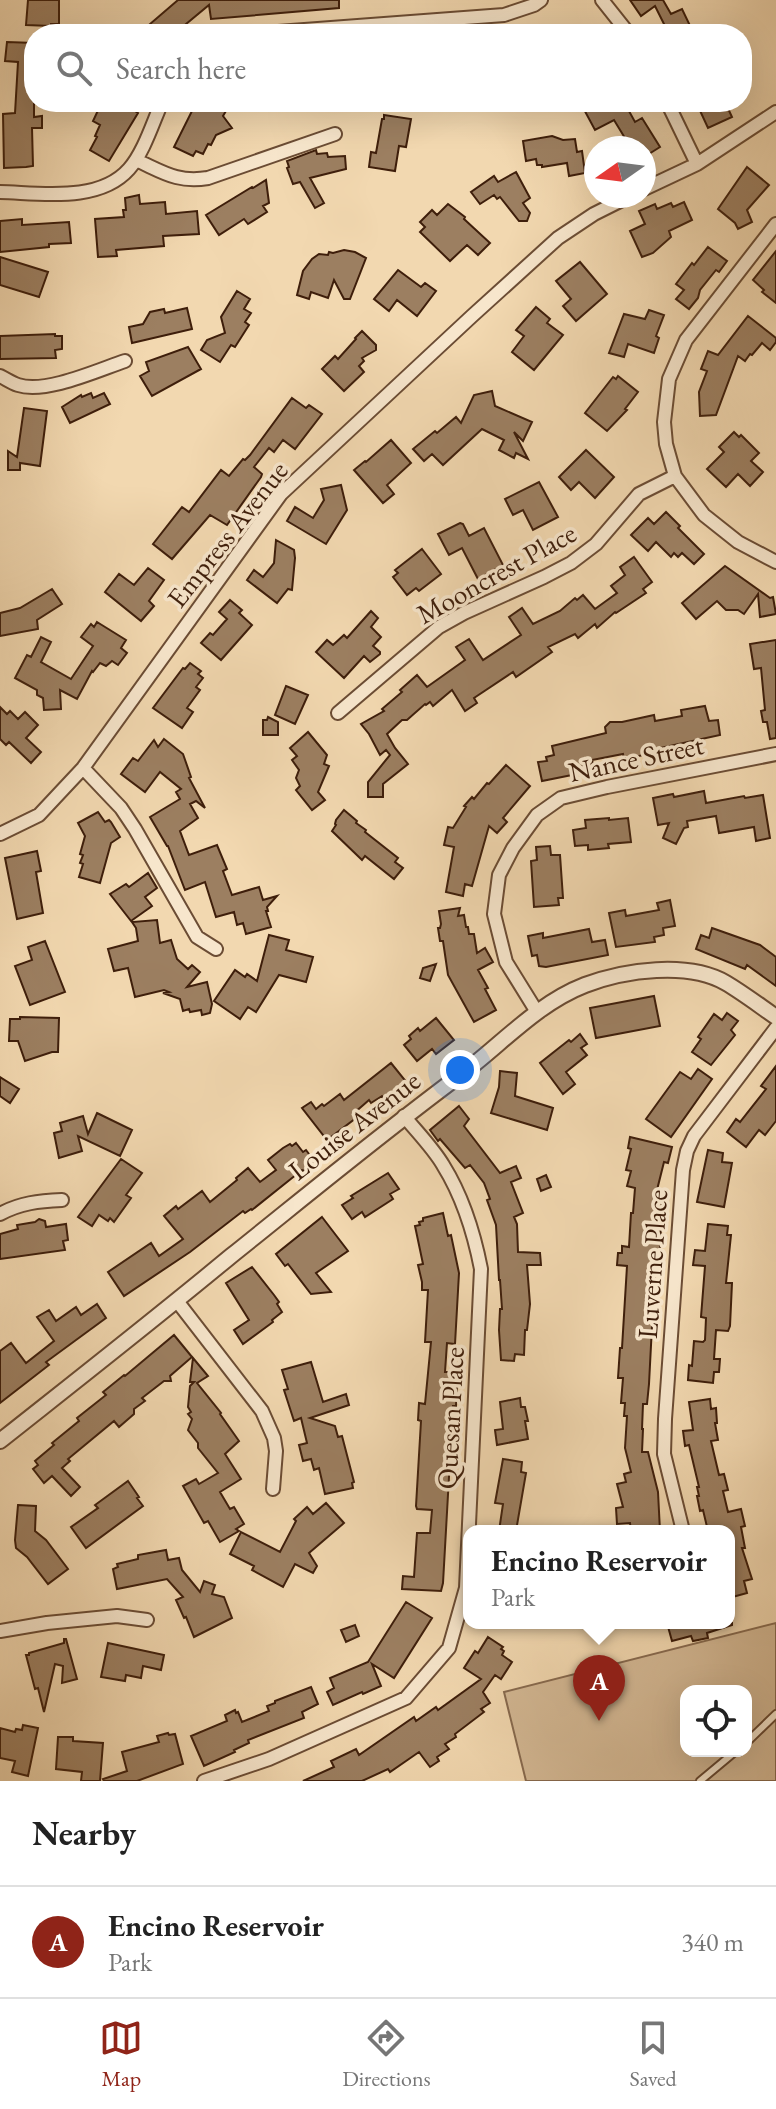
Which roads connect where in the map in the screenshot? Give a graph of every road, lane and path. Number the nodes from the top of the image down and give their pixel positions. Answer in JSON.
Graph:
{"nodes":[{"id":1,"x":541,"y":0,"type":"edge"},
{"id":2,"x":602,"y":0,"type":"edge"},
{"id":3,"x":385,"y":24,"type":"edge"},
{"id":4,"x":621,"y":24,"type":"edge"},
{"id":5,"x":158,"y":112,"type":"edge"},
{"id":6,"x":672,"y":112,"type":"edge"},
{"id":7,"x":776,"y":112,"type":"edge"},
{"id":8,"x":335,"y":134,"type":"dead end"},
{"id":9,"x":136,"y":160,"type":"junction"},
{"id":10,"x":697,"y":164,"type":"junction"},
{"id":11,"x":656,"y":183,"type":"edge"},
{"id":12,"x":0,"y":192,"type":"edge"},
{"id":13,"x":606,"y":208,"type":"edge"},
{"id":14,"x":776,"y":224,"type":"edge"},
{"id":15,"x":125,"y":361,"type":"dead end"},
{"id":16,"x":0,"y":376,"type":"edge"},
{"id":17,"x":675,"y":476,"type":"junction"},
{"id":18,"x":776,"y":562,"type":"edge"},
{"id":19,"x":338,"y":713,"type":"dead end"},
{"id":20,"x":776,"y":754,"type":"edge"},
{"id":21,"x":83,"y":768,"type":"junction"},
{"id":22,"x":0,"y":834,"type":"edge"},
{"id":23,"x":216,"y":949,"type":"dead end"},
{"id":24,"x":537,"y":1012,"type":"junction"},
{"id":25,"x":776,"y":1017,"type":"edge"},
{"id":26,"x":776,"y":1028,"type":"edge"},
{"id":27,"x":404,"y":1116,"type":"junction"},
{"id":28,"x":62,"y":1200,"type":"dead end"},
{"id":29,"x":0,"y":1214,"type":"edge"},
{"id":30,"x":177,"y":1301,"type":"junction"},
{"id":31,"x":0,"y":1441,"type":"edge"},
{"id":32,"x":273,"y":1489,"type":"dead end"},
{"id":33,"x":469,"y":1525,"type":"edge"},
{"id":34,"x":682,"y":1525,"type":"edge"},
{"id":35,"x":463,"y":1599,"type":"edge"},
{"id":36,"x":147,"y":1620,"type":"dead end"},
{"id":37,"x":0,"y":1631,"type":"edge"},
{"id":38,"x":776,"y":1714,"type":"edge"},
{"id":39,"x":752,"y":1737,"type":"edge"},
{"id":40,"x":729,"y":1757,"type":"edge"},
{"id":41,"x":204,"y":1781,"type":"edge"},
{"id":42,"x":700,"y":1781,"type":"edge"}],
"edges":[{"from":1,"to":3,"type":"street"},
{"from":2,"to":4,"type":"street"},
{"from":5,"to":9,"type":"street"},
{"from":6,"to":10,"type":"street"},
{"from":7,"to":10,"type":"street"},
{"from":8,"to":9,"type":"street"},
{"from":9,"to":12,"type":"street"},
{"from":10,"to":11,"type":"street"},
{"from":13,"to":21,"type":"street","name":"Empress Avenue"},
{"from":14,"to":17,"type":"street"},
{"from":15,"to":16,"type":"street"},
{"from":17,"to":18,"type":"street"},
{"from":17,"to":19,"type":"street","name":"Mooncrest Place"},
{"from":20,"to":24,"type":"street","name":"Nance Street"},
{"from":21,"to":22,"type":"street","name":"Empress Avenue"},
{"from":21,"to":23,"type":"street"},
{"from":24,"to":25,"type":"street","name":"Louise Avenue"},
{"from":24,"to":27,"type":"street","name":"Louise Avenue"},
{"from":26,"to":34,"type":"street","name":"Luverne Place"},
{"from":27,"to":30,"type":"street","name":"Louise Avenue"},
{"from":27,"to":33,"type":"street","name":"Quesan Place"},
{"from":28,"to":29,"type":"street"},
{"from":30,"to":31,"type":"street","name":"Louise Avenue"},
{"from":30,"to":32,"type":"street"},
{"from":35,"to":41,"type":"street","name":"Quesan Place"},
{"from":36,"to":37,"type":"street"},
{"from":38,"to":39,"type":"lane"},
{"from":40,"to":42,"type":"lane"}]}
